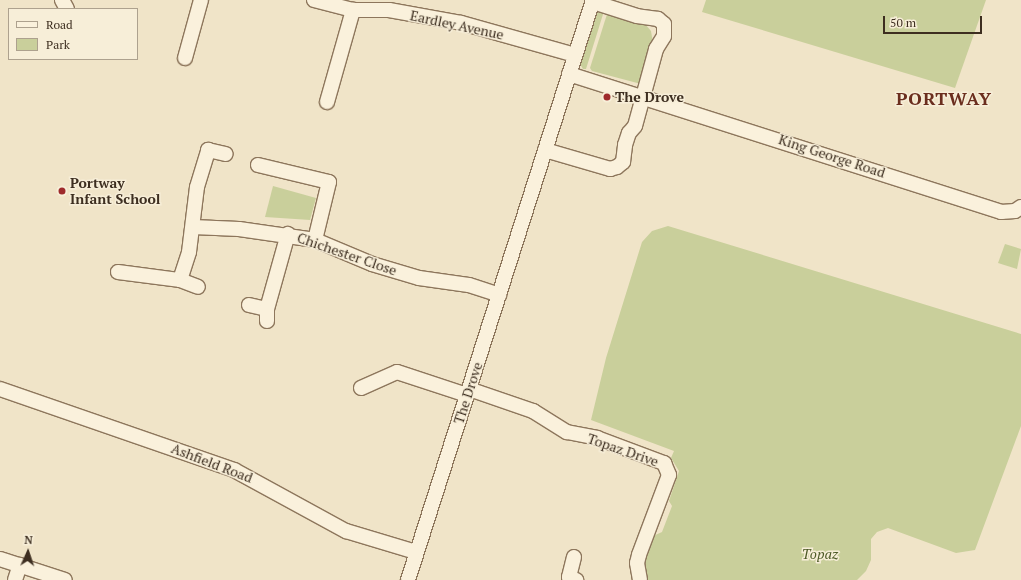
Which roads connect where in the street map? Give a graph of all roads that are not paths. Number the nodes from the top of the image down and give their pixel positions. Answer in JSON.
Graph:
{"nodes":[{"id":1,"x":201,"y":0,"type":"edge"},
{"id":2,"x":314,"y":0,"type":"edge"},
{"id":3,"x":593,"y":1,"type":"edge"},
{"id":4,"x":353,"y":10,"type":"junction"},
{"id":5,"x":575,"y":55,"type":"junction"},
{"id":6,"x":185,"y":58,"type":"dead end"},
{"id":7,"x":569,"y":74,"type":"junction"},
{"id":8,"x":642,"y":96,"type":"junction"},
{"id":9,"x":327,"y":102,"type":"dead end"},
{"id":10,"x":545,"y":150,"type":"junction"},
{"id":11,"x":226,"y":154,"type":"dead end"},
{"id":12,"x":258,"y":165,"type":"dead end"},
{"id":13,"x":1021,"y":207,"type":"edge"},
{"id":14,"x":193,"y":227,"type":"junction"},
{"id":15,"x":288,"y":234,"type":"junction"},
{"id":16,"x":315,"y":240,"type":"junction"},
{"id":17,"x":118,"y":272,"type":"dead end"},
{"id":18,"x":180,"y":280,"type":"junction"},
{"id":19,"x":198,"y":287,"type":"dead end"},
{"id":20,"x":499,"y":295,"type":"junction"},
{"id":21,"x":249,"y":305,"type":"dead end"},
{"id":22,"x":361,"y":388,"type":"dead end"},
{"id":23,"x":0,"y":389,"type":"edge"},
{"id":24,"x":468,"y":392,"type":"junction"},
{"id":25,"x":416,"y":552,"type":"junction"},
{"id":26,"x":574,"y":557,"type":"dead end"},
{"id":27,"x":0,"y":559,"type":"edge"},
{"id":28,"x":20,"y":565,"type":"junction"},
{"id":29,"x":571,"y":579,"type":"edge"},
{"id":30,"x":15,"y":580,"type":"edge"},
{"id":31,"x":65,"y":580,"type":"edge"},
{"id":32,"x":408,"y":580,"type":"edge"},
{"id":33,"x":640,"y":580,"type":"edge"}],
"edges":[{"from":1,"to":6,"type":"street"},
{"from":2,"to":4,"type":"street","name":"Eardley Avenue"},
{"from":3,"to":5,"type":"street","name":"The Drove"},
{"from":3,"to":8,"type":"street"},
{"from":4,"to":5,"type":"street","name":"Eardley Avenue"},
{"from":4,"to":9,"type":"street"},
{"from":5,"to":7,"type":"street","name":"The Drove"},
{"from":7,"to":8,"type":"street","name":"King George Road"},
{"from":7,"to":10,"type":"street","name":"The Drove"},
{"from":8,"to":10,"type":"street"},
{"from":8,"to":13,"type":"street","name":"King George Road"},
{"from":10,"to":20,"type":"street","name":"The Drove"},
{"from":11,"to":14,"type":"street"},
{"from":12,"to":16,"type":"street"},
{"from":14,"to":15,"type":"street","name":"Chichester Close"},
{"from":14,"to":18,"type":"street"},
{"from":15,"to":16,"type":"street","name":"Chichester Close"},
{"from":15,"to":21,"type":"street"},
{"from":16,"to":20,"type":"street","name":"Chichester Close"},
{"from":17,"to":18,"type":"street"},
{"from":18,"to":19,"type":"street"},
{"from":20,"to":24,"type":"street","name":"The Drove"},
{"from":22,"to":24,"type":"street","name":"Topaz Drive"},
{"from":23,"to":25,"type":"street","name":"Ashfield Road"},
{"from":24,"to":25,"type":"street","name":"The Drove"},
{"from":24,"to":33,"type":"street","name":"Topaz Drive"},
{"from":25,"to":32,"type":"street","name":"The Drove"},
{"from":26,"to":29,"type":"street"},
{"from":27,"to":28,"type":"street"},
{"from":28,"to":30,"type":"street"},
{"from":28,"to":31,"type":"street"}]}
